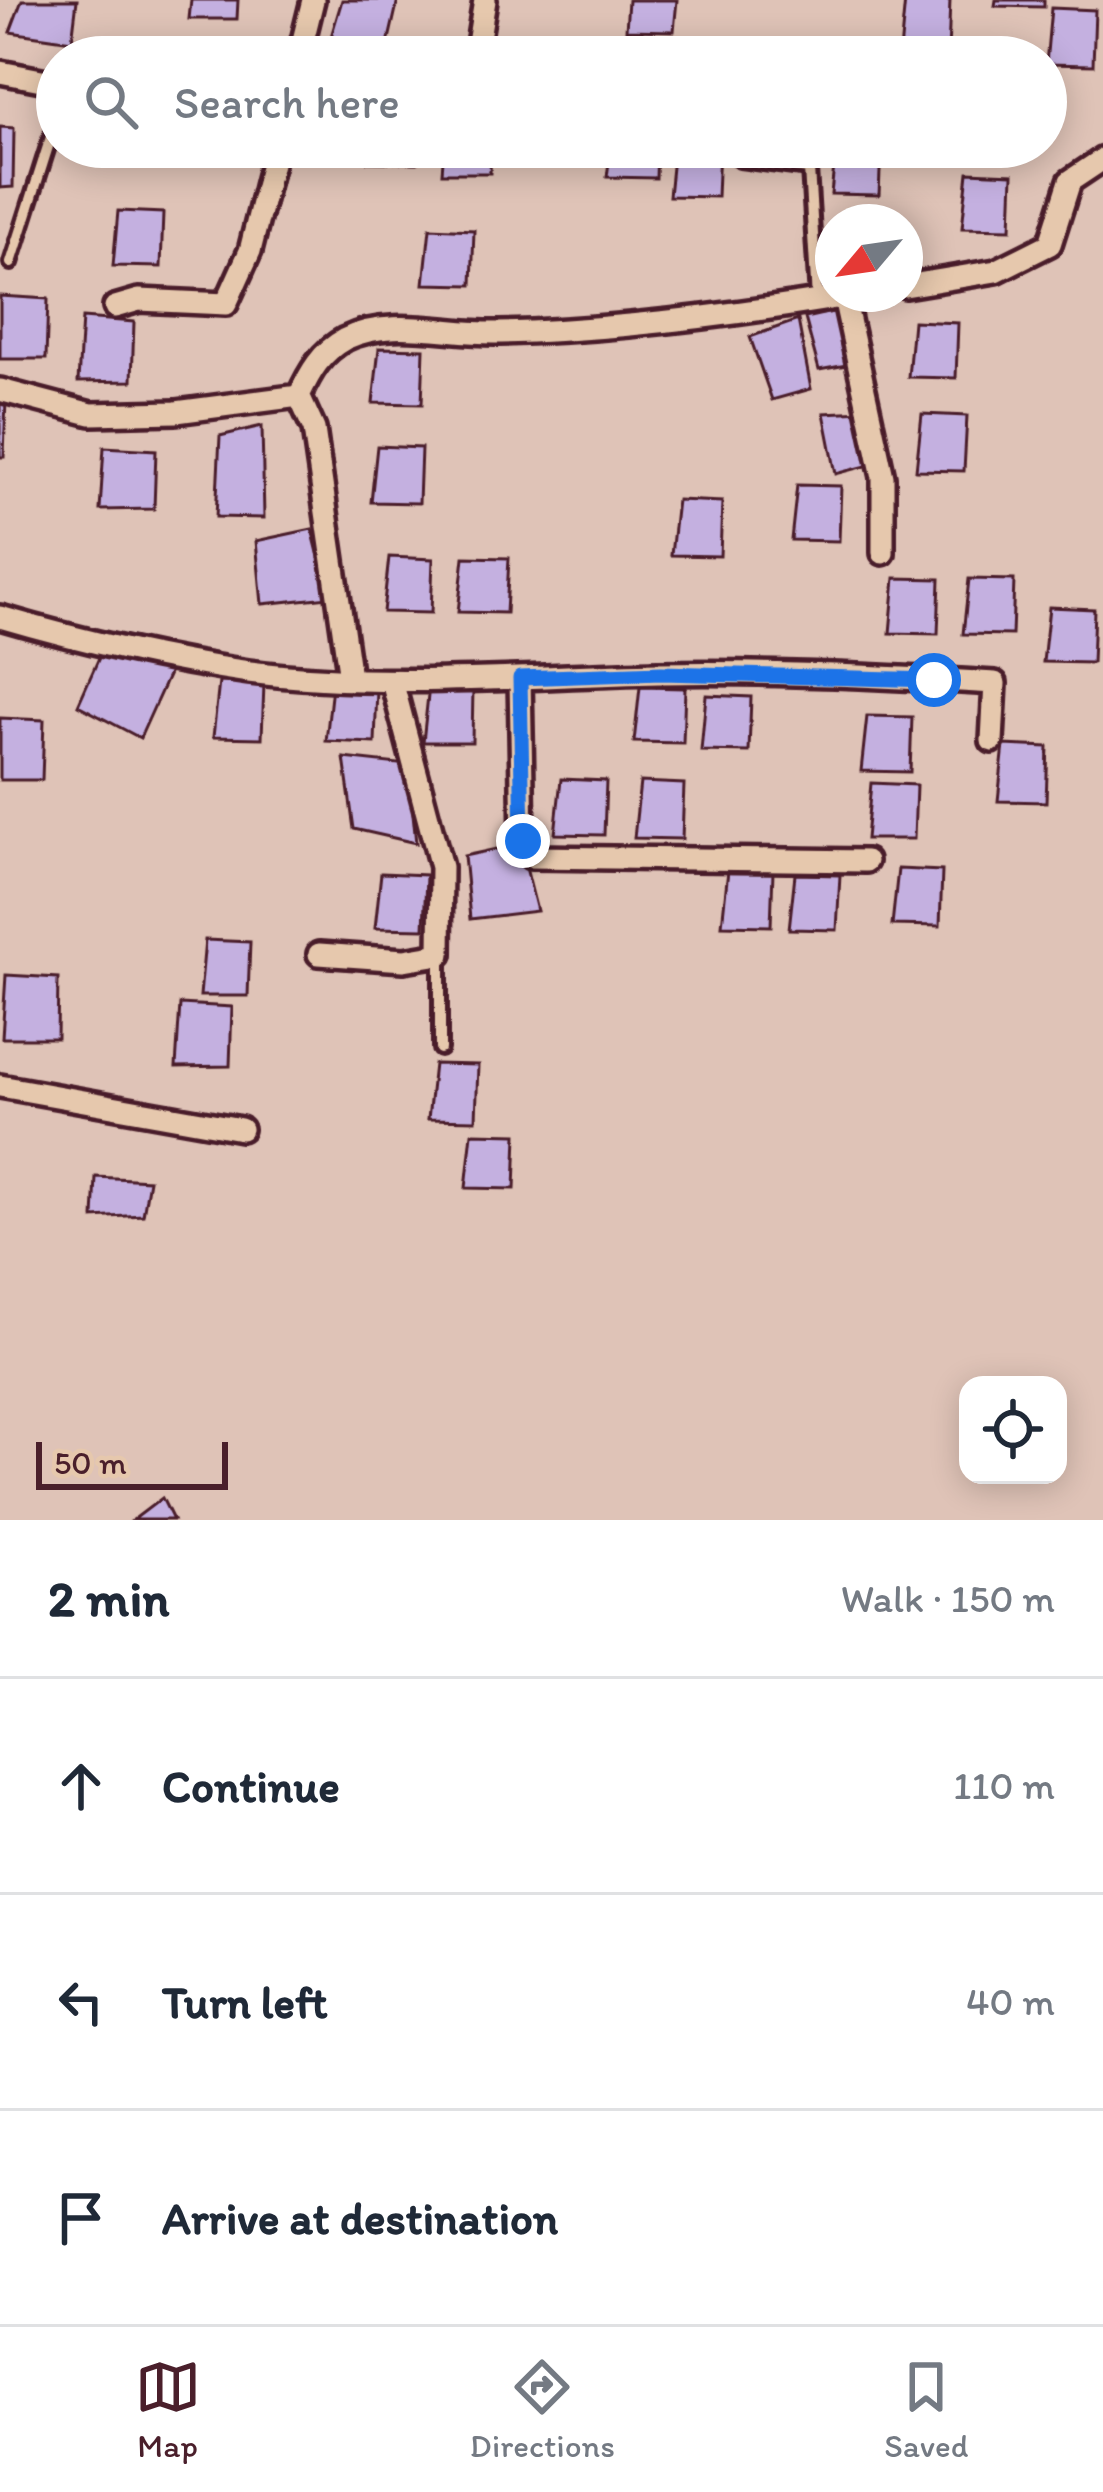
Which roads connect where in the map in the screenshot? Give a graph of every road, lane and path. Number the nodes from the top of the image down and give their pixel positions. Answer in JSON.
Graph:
{"nodes":[{"id":1,"x":313,"y":0,"type":"edge"},
{"id":2,"x":485,"y":0,"type":"edge"},
{"id":3,"x":304,"y":36,"type":"edge"},
{"id":4,"x":479,"y":36,"type":"edge"},
{"id":5,"x":0,"y":72,"type":"edge"},
{"id":6,"x":36,"y":78,"type":"edge"},
{"id":7,"x":1103,"y":160,"type":"edge"},
{"id":8,"x":41,"y":168,"type":"edge"},
{"id":9,"x":271,"y":168,"type":"edge"},
{"id":10,"x":801,"y":168,"type":"edge"},
{"id":11,"x":815,"y":257,"type":"edge"},
{"id":12,"x":11,"y":263,"type":"dead end"},
{"id":13,"x":923,"y":283,"type":"edge"},
{"id":14,"x":815,"y":301,"type":"edge"},
{"id":15,"x":115,"y":307,"type":"dead end"},
{"id":16,"x":855,"y":312,"type":"edge"},
{"id":17,"x":0,"y":390,"type":"edge"},
{"id":18,"x":299,"y":395,"type":"junction"},
{"id":19,"x":883,"y":553,"type":"dead end"},
{"id":20,"x":0,"y":617,"type":"edge"},
{"id":21,"x":350,"y":678,"type":"junction"},
{"id":22,"x":520,"y":678,"type":"junction"},
{"id":23,"x":392,"y":681,"type":"junction"},
{"id":24,"x":992,"y":741,"type":"dead end"},
{"id":25,"x":866,"y":861,"type":"dead end"},
{"id":26,"x":319,"y":954,"type":"dead end"},
{"id":27,"x":440,"y":954,"type":"junction"},
{"id":28,"x":440,"y":1048,"type":"dead end"},
{"id":29,"x":0,"y":1086,"type":"edge"},
{"id":30,"x":241,"y":1129,"type":"dead end"}],
"edges":[{"from":1,"to":3,"type":"street"},
{"from":2,"to":4,"type":"street"},
{"from":5,"to":6,"type":"street"},
{"from":7,"to":13,"type":"street"},
{"from":8,"to":12,"type":"lane"},
{"from":9,"to":15,"type":"street"},
{"from":10,"to":11,"type":"lane"},
{"from":14,"to":18,"type":"street"},
{"from":16,"to":19,"type":"street"},
{"from":17,"to":18,"type":"street"},
{"from":18,"to":21,"type":"street"},
{"from":20,"to":21,"type":"street"},
{"from":21,"to":23,"type":"street"},
{"from":22,"to":23,"type":"street"},
{"from":22,"to":24,"type":"street"},
{"from":22,"to":25,"type":"street"},
{"from":23,"to":27,"type":"street"},
{"from":26,"to":27,"type":"street"},
{"from":27,"to":28,"type":"lane"},
{"from":29,"to":30,"type":"street"}]}
